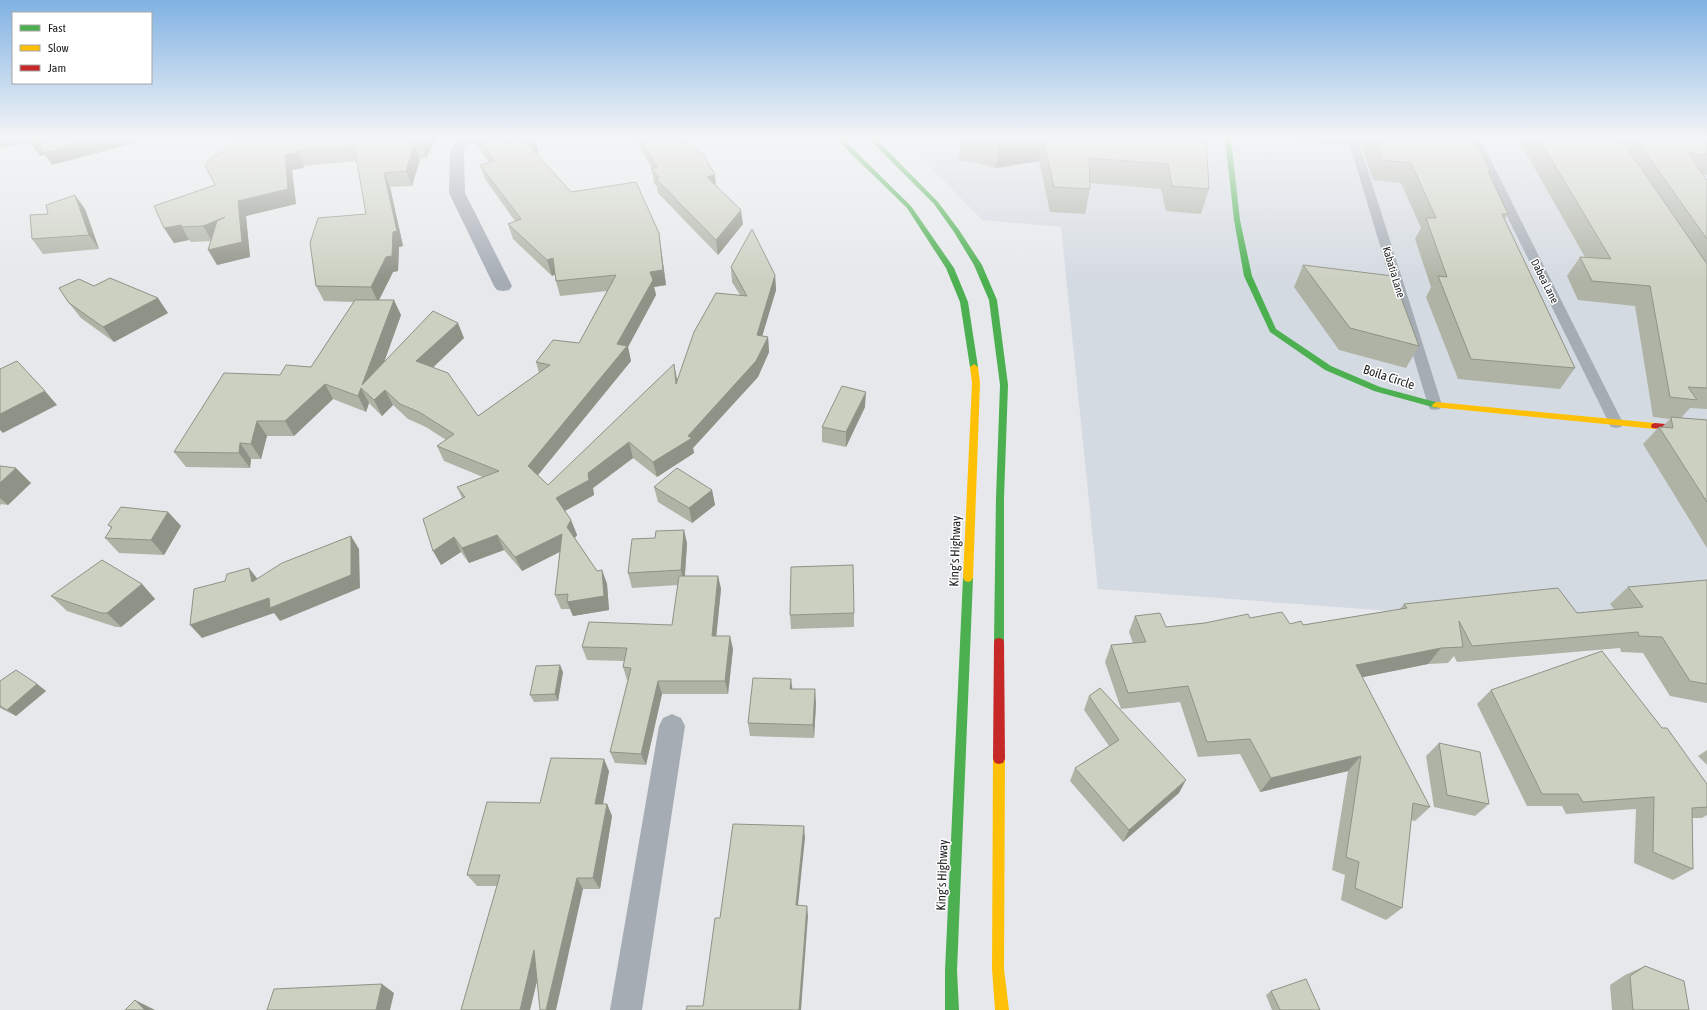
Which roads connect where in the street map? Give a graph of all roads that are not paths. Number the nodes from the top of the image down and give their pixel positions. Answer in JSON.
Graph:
{"nodes":[{"id":1,"x":457,"y":186,"type":"edge"},
{"id":2,"x":888,"y":186,"type":"edge"},
{"id":3,"x":920,"y":186,"type":"edge"},
{"id":4,"x":1233,"y":186,"type":"edge"},
{"id":5,"x":1368,"y":186,"type":"edge"},
{"id":6,"x":1498,"y":186,"type":"edge"},
{"id":7,"x":503,"y":286,"type":"dead end"},
{"id":8,"x":1435,"y":405,"type":"junction"},
{"id":9,"x":1616,"y":423,"type":"junction"},
{"id":10,"x":1707,"y":431,"type":"edge"},
{"id":11,"x":672,"y":726,"type":"dead end"},
{"id":12,"x":626,"y":1010,"type":"edge"},
{"id":13,"x":952,"y":1010,"type":"edge"},
{"id":14,"x":1002,"y":1010,"type":"edge"}],
"edges":[{"from":1,"to":7,"type":"street"},
{"from":2,"to":13,"type":"main road","name":"King's Highway"},
{"from":3,"to":14,"type":"main road"},
{"from":4,"to":8,"type":"main road","name":"Boila Circle"},
{"from":5,"to":8,"type":"lane","name":"Kabatia Lane"},
{"from":6,"to":9,"type":"lane","name":"Dabea Lane"},
{"from":8,"to":9,"type":"main road","name":"Boila Circle"},
{"from":9,"to":10,"type":"main road","name":"Boila Circle"},
{"from":11,"to":12,"type":"street"}]}
